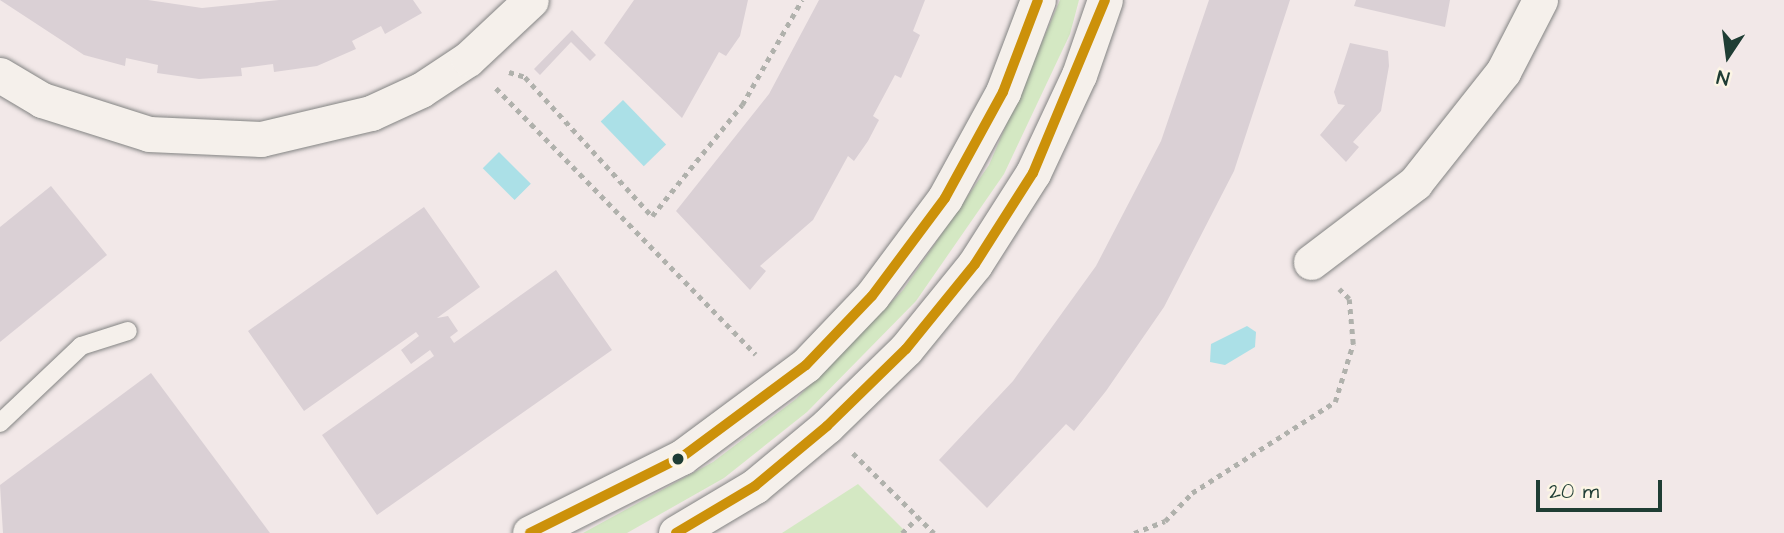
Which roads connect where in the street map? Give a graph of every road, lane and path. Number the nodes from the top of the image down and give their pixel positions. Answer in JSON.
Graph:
{"nodes":[{"id":1,"x":531,"y":0,"type":"edge"},
{"id":2,"x":802,"y":0,"type":"edge"},
{"id":3,"x":1038,"y":0,"type":"edge"},
{"id":4,"x":1105,"y":0,"type":"edge"},
{"id":5,"x":1540,"y":0,"type":"edge"},
{"id":6,"x":468,"y":59,"type":"junction"},
{"id":7,"x":0,"y":75,"type":"edge"},
{"id":8,"x":1311,"y":262,"type":"joint"},
{"id":9,"x":128,"y":331,"type":"dead end"},
{"id":10,"x":784,"y":383,"type":"junction"},
{"id":11,"x":0,"y":423,"type":"edge"},
{"id":12,"x":827,"y":426,"type":"junction"},
{"id":13,"x":918,"y":517,"type":"junction"},
{"id":14,"x":530,"y":533,"type":"edge"},
{"id":15,"x":676,"y":533,"type":"edge"},
{"id":16,"x":901,"y":533,"type":"edge"},
{"id":17,"x":934,"y":533,"type":"edge"},
{"id":18,"x":1134,"y":533,"type":"edge"}],
"edges":[{"from":1,"to":6,"type":"street"},
{"from":2,"to":6,"type":"path"},
{"from":3,"to":10,"type":"street"},
{"from":4,"to":12,"type":"street"},
{"from":5,"to":8,"type":"street"},
{"from":6,"to":7,"type":"street"},
{"from":6,"to":10,"type":"path"},
{"from":8,"to":18,"type":"path"},
{"from":9,"to":11,"type":"lane"},
{"from":10,"to":14,"type":"street"},
{"from":12,"to":13,"type":"path"},
{"from":12,"to":15,"type":"street"},
{"from":13,"to":16,"type":"path"},
{"from":13,"to":17,"type":"path"}]}
